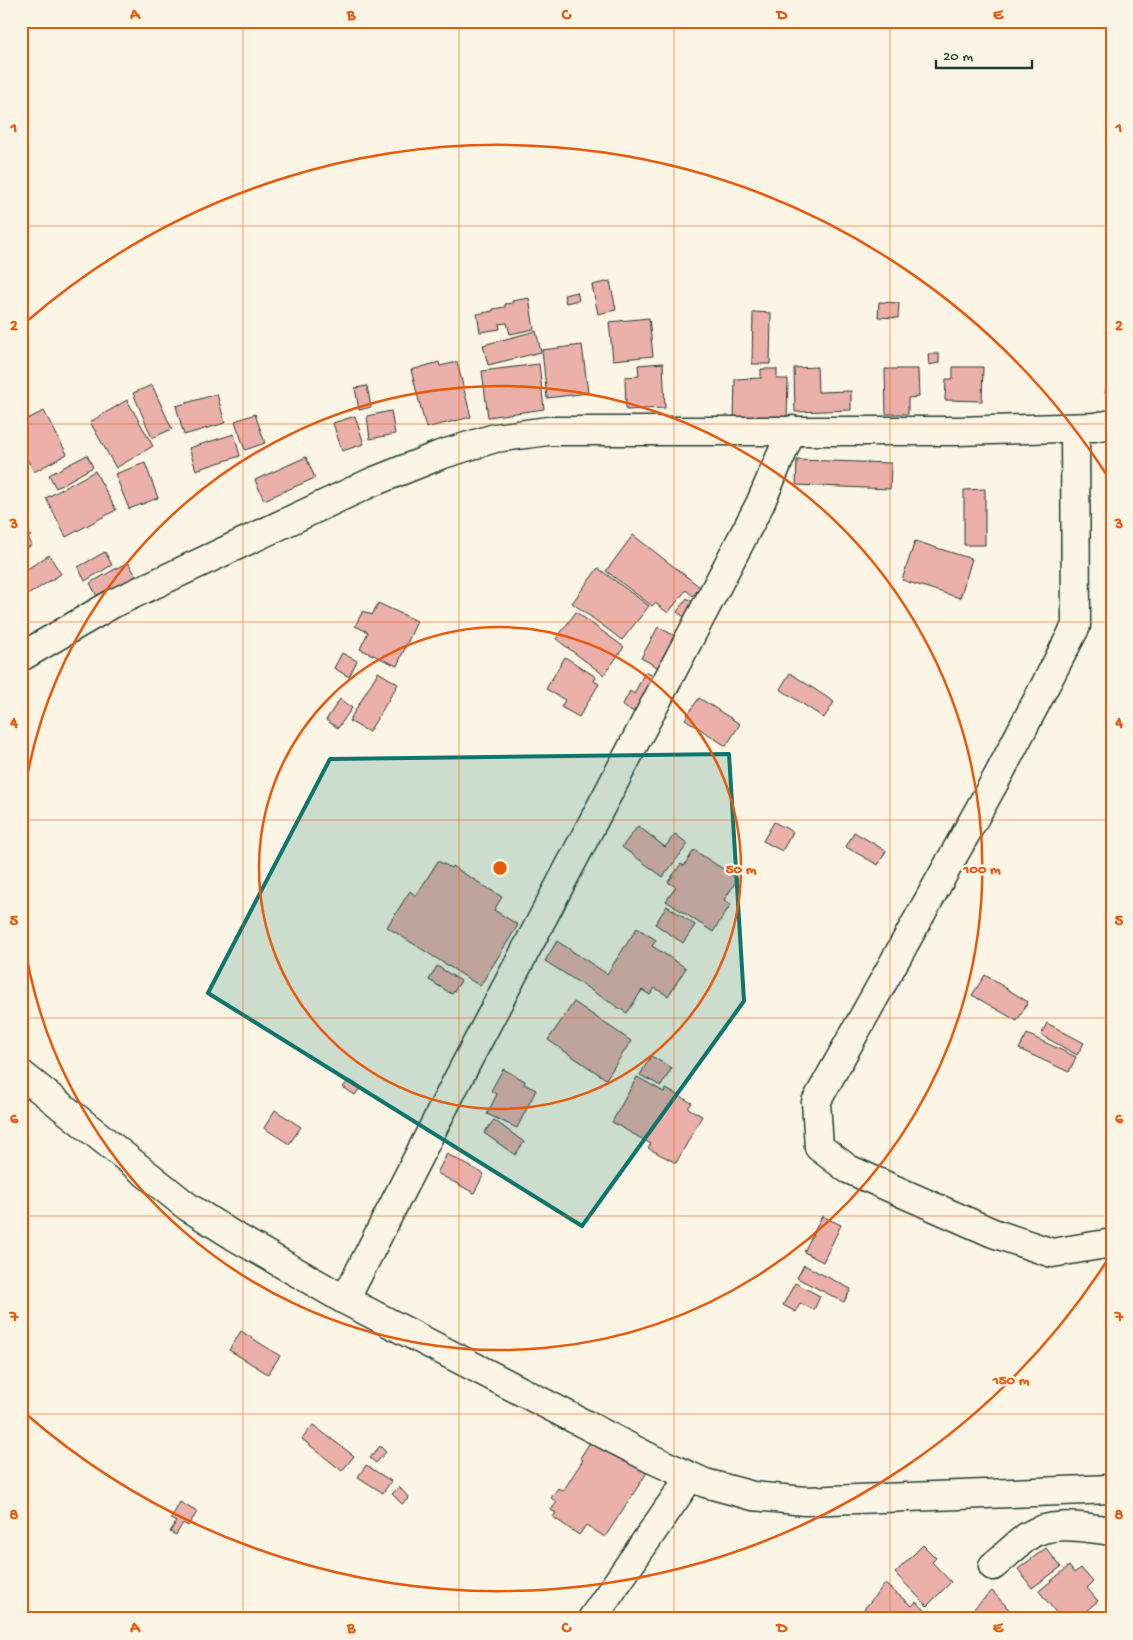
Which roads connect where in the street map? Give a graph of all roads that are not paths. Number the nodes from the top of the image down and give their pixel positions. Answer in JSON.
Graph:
{"nodes":[{"id":1,"x":1112,"y":424,"type":"edge"},
{"id":2,"x":1075,"y":428,"type":"junction"},
{"id":3,"x":792,"y":430,"type":"junction"},
{"id":4,"x":21,"y":656,"type":"edge"},
{"id":5,"x":21,"y":1074,"type":"edge"},
{"id":6,"x":1112,"y":1242,"type":"edge"},
{"id":7,"x":345,"y":1300,"type":"junction"},
{"id":8,"x":690,"y":1477,"type":"junction"},
{"id":9,"x":1112,"y":1489,"type":"edge"},
{"id":10,"x":1112,"y":1531,"type":"edge"},
{"id":11,"x":993,"y":1566,"type":"dead end"},
{"id":12,"x":592,"y":1619,"type":"edge"}],
"edges":[{"from":1,"to":2,"type":"street"},
{"from":2,"to":3,"type":"street"},
{"from":2,"to":6,"type":"street"},
{"from":3,"to":4,"type":"street"},
{"from":3,"to":7,"type":"street"},
{"from":5,"to":7,"type":"street"},
{"from":7,"to":8,"type":"street"},
{"from":8,"to":9,"type":"street"},
{"from":8,"to":12,"type":"street"},
{"from":10,"to":11,"type":"street"}]}
